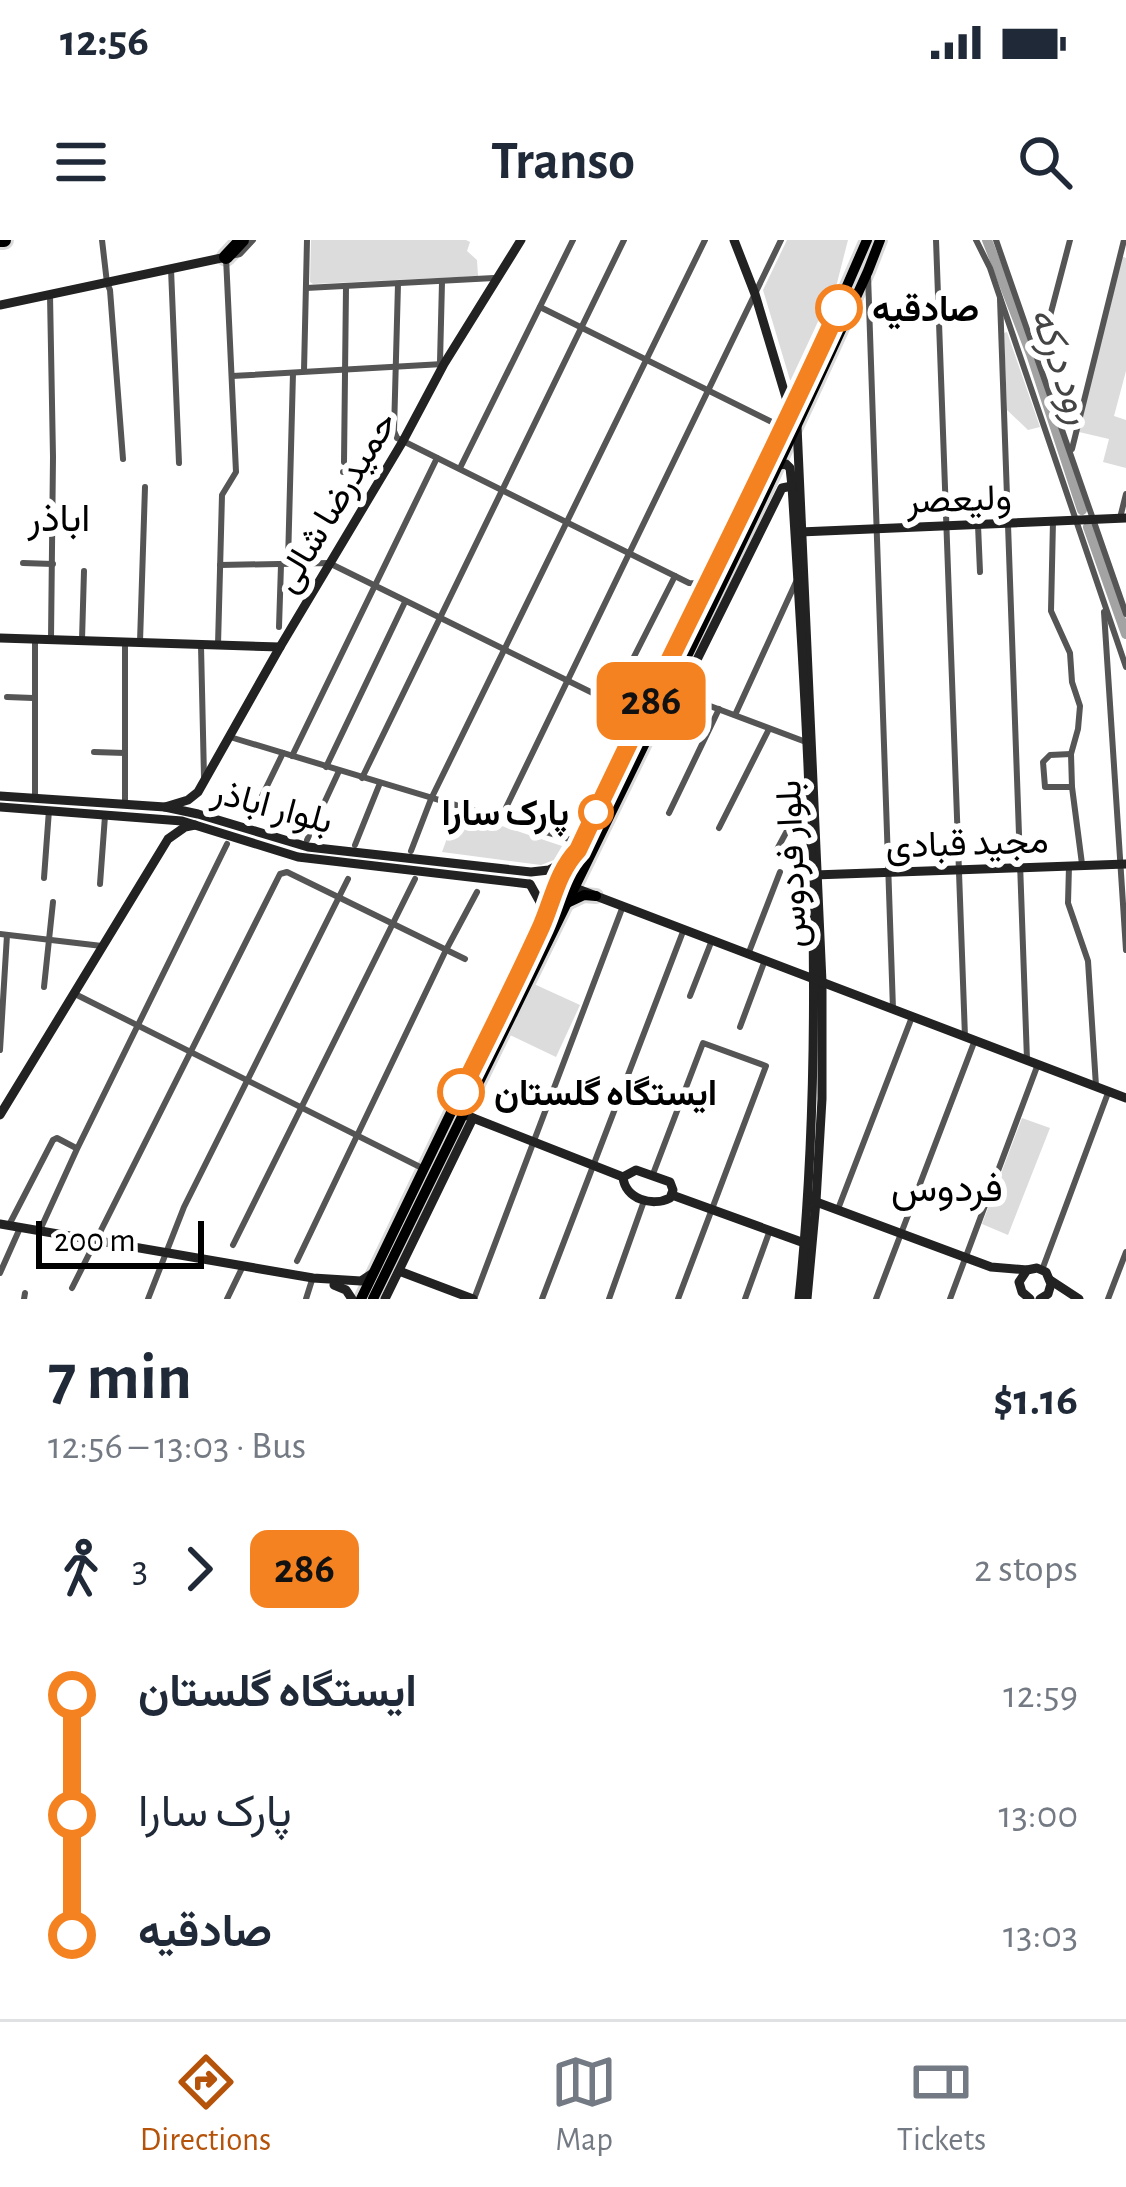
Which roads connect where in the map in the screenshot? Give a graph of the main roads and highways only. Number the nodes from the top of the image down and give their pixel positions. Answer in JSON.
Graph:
{"nodes":[{"id":1,"x":242,"y":240,"type":"edge"},
{"id":2,"x":521,"y":240,"type":"edge"},
{"id":3,"x":734,"y":240,"type":"edge"},
{"id":4,"x":871,"y":241,"type":"edge"},
{"id":5,"x":226,"y":257,"type":"joint"},
{"id":6,"x":0,"y":305,"type":"edge"},
{"id":7,"x":791,"y":423,"type":"junction"},
{"id":8,"x":799,"y":456,"type":"junction"},
{"id":9,"x":784,"y":466,"type":"junction"},
{"id":10,"x":792,"y":486,"type":"junction"},
{"id":11,"x":1123,"y":518,"type":"edge"},
{"id":12,"x":799,"y":532,"type":"junction"},
{"id":13,"x":0,"y":638,"type":"edge"},
{"id":14,"x":280,"y":646,"type":"junction"},
{"id":15,"x":675,"y":692,"type":"junction"},
{"id":16,"x":198,"y":792,"type":"junction"},
{"id":17,"x":0,"y":796,"type":"edge"},
{"id":18,"x":0,"y":807,"type":"edge"},
{"id":19,"x":163,"y":813,"type":"junction"},
{"id":20,"x":206,"y":816,"type":"junction"},
{"id":21,"x":195,"y":825,"type":"junction"},
{"id":22,"x":167,"y":839,"type":"junction"},
{"id":23,"x":575,"y":845,"type":"junction"},
{"id":24,"x":568,"y":860,"type":"junction"},
{"id":25,"x":1123,"y":864,"type":"edge"},
{"id":26,"x":532,"y":872,"type":"junction"},
{"id":27,"x":815,"y":875,"type":"junction"},
{"id":28,"x":530,"y":884,"type":"junction"},
{"id":29,"x":575,"y":888,"type":"junction"},
{"id":30,"x":596,"y":896,"type":"junction"},
{"id":31,"x":567,"y":903,"type":"junction"},
{"id":32,"x":549,"y":904,"type":"junction"},
{"id":33,"x":542,"y":924,"type":"junction"},
{"id":34,"x":818,"y":980,"type":"junction"},
{"id":35,"x":1126,"y":1097,"type":"edge"},
{"id":36,"x":0,"y":1114,"type":"edge"},
{"id":37,"x":468,"y":1116,"type":"junction"},
{"id":38,"x":623,"y":1178,"type":"junction"},
{"id":39,"x":672,"y":1195,"type":"junction"},
{"id":40,"x":812,"y":1200,"type":"junction"},
{"id":41,"x":10,"y":1225,"type":"edge"},
{"id":42,"x":808,"y":1245,"type":"junction"},
{"id":43,"x":992,"y":1267,"type":"junction"},
{"id":44,"x":1027,"y":1270,"type":"junction"},
{"id":45,"x":399,"y":1271,"type":"junction"},
{"id":46,"x":373,"y":1273,"type":"junction"},
{"id":47,"x":1046,"y":1275,"type":"junction"},
{"id":48,"x":1020,"y":1287,"type":"junction"},
{"id":49,"x":352,"y":1292,"type":"edge"},
{"id":50,"x":446,"y":1294,"type":"edge"},
{"id":51,"x":373,"y":1299,"type":"edge"},
{"id":52,"x":385,"y":1299,"type":"edge"},
{"id":53,"x":474,"y":1299,"type":"edge"},
{"id":54,"x":803,"y":1299,"type":"edge"},
{"id":55,"x":1030,"y":1299,"type":"edge"},
{"id":56,"x":1040,"y":1299,"type":"edge"},
{"id":57,"x":1055,"y":1299,"type":"edge"},
{"id":58,"x":1078,"y":1299,"type":"edge"}],
"edges":[{"from":1,"to":5,"type":"highway"},
{"from":2,"to":14,"type":"main road","name":"حمیدرضا شالی"},
{"from":3,"to":7,"type":"main road","name":"بلوار فردوس"},
{"from":4,"to":7,"type":"main road"},
{"from":4,"to":7,"type":"main road"},
{"from":5,"to":6,"type":"main road"},
{"from":7,"to":8,"type":"main road","name":"بلوار فردوس"},
{"from":7,"to":9,"type":"main road"},
{"from":7,"to":23,"type":"main road"},
{"from":8,"to":9,"type":"main road"},
{"from":8,"to":12,"type":"main road","name":"بلوار فردوس"},
{"from":9,"to":10,"type":"main road","name":"بلوار فردوس"},
{"from":9,"to":15,"type":"main road"},
{"from":10,"to":12,"type":"main road","name":"بلوار فردوس"},
{"from":10,"to":15,"type":"main road"},
{"from":11,"to":12,"type":"main road","name":"ولیعصر"},
{"from":12,"to":27,"type":"main road","name":"بلوار فردوس"},
{"from":13,"to":14,"type":"main road"},
{"from":14,"to":16,"type":"main road","name":"حمیدرضا شالی"},
{"from":15,"to":29,"type":"main road"},
{"from":16,"to":19,"type":"main road"},
{"from":16,"to":20,"type":"main road"},
{"from":17,"to":19,"type":"main road","name":"بلوار اباذر"},
{"from":18,"to":19,"type":"main road","name":"بلوار اباذر"},
{"from":19,"to":20,"type":"main road","name":"بلوار اباذر"},
{"from":19,"to":21,"type":"main road","name":"بلوار اباذر"},
{"from":19,"to":22,"type":"main road"},
{"from":20,"to":26,"type":"main road","name":"بلوار اباذر"},
{"from":21,"to":22,"type":"main road"},
{"from":21,"to":28,"type":"main road","name":"بلوار اباذر"},
{"from":22,"to":36,"type":"main road"},
{"from":23,"to":24,"type":"main road"},
{"from":23,"to":29,"type":"main road"},
{"from":24,"to":26,"type":"main road"},
{"from":24,"to":32,"type":"main road"},
{"from":25,"to":27,"type":"main road","name":"مجید قبادی"},
{"from":26,"to":28,"type":"main road"},
{"from":27,"to":34,"type":"main road","name":"بلوار فردوس"},
{"from":28,"to":33,"type":"main road"},
{"from":29,"to":30,"type":"main road"},
{"from":29,"to":31,"type":"main road"},
{"from":30,"to":31,"type":"main road"},
{"from":30,"to":34,"type":"main road"},
{"from":31,"to":32,"type":"main road"},
{"from":31,"to":37,"type":"main road"},
{"from":32,"to":33,"type":"main road"},
{"from":33,"to":46,"type":"main road"},
{"from":34,"to":35,"type":"main road"},
{"from":34,"to":40,"type":"main road","name":"بلوار فردوس"},
{"from":37,"to":38,"type":"main road"},
{"from":37,"to":45,"type":"main road"},
{"from":37,"to":51,"type":"main road"},
{"from":38,"to":39,"type":"main road"},
{"from":38,"to":39,"type":"main road"},
{"from":39,"to":42,"type":"main road"},
{"from":40,"to":42,"type":"main road","name":"بلوار فردوس"},
{"from":40,"to":43,"type":"main road"},
{"from":41,"to":49,"type":"main road"},
{"from":42,"to":54,"type":"main road","name":"بلوار فردوس"},
{"from":43,"to":44,"type":"main road"},
{"from":43,"to":48,"type":"main road"},
{"from":44,"to":47,"type":"main road"},
{"from":44,"to":48,"type":"main road"},
{"from":45,"to":50,"type":"main road"},
{"from":45,"to":52,"type":"main road"},
{"from":46,"to":49,"type":"main road"},
{"from":46,"to":49,"type":"main road"},
{"from":47,"to":56,"type":"main road"},
{"from":47,"to":58,"type":"main road"},
{"from":48,"to":55,"type":"main road"},
{"from":50,"to":53,"type":"main road"},
{"from":57,"to":58,"type":"main road"}]}
